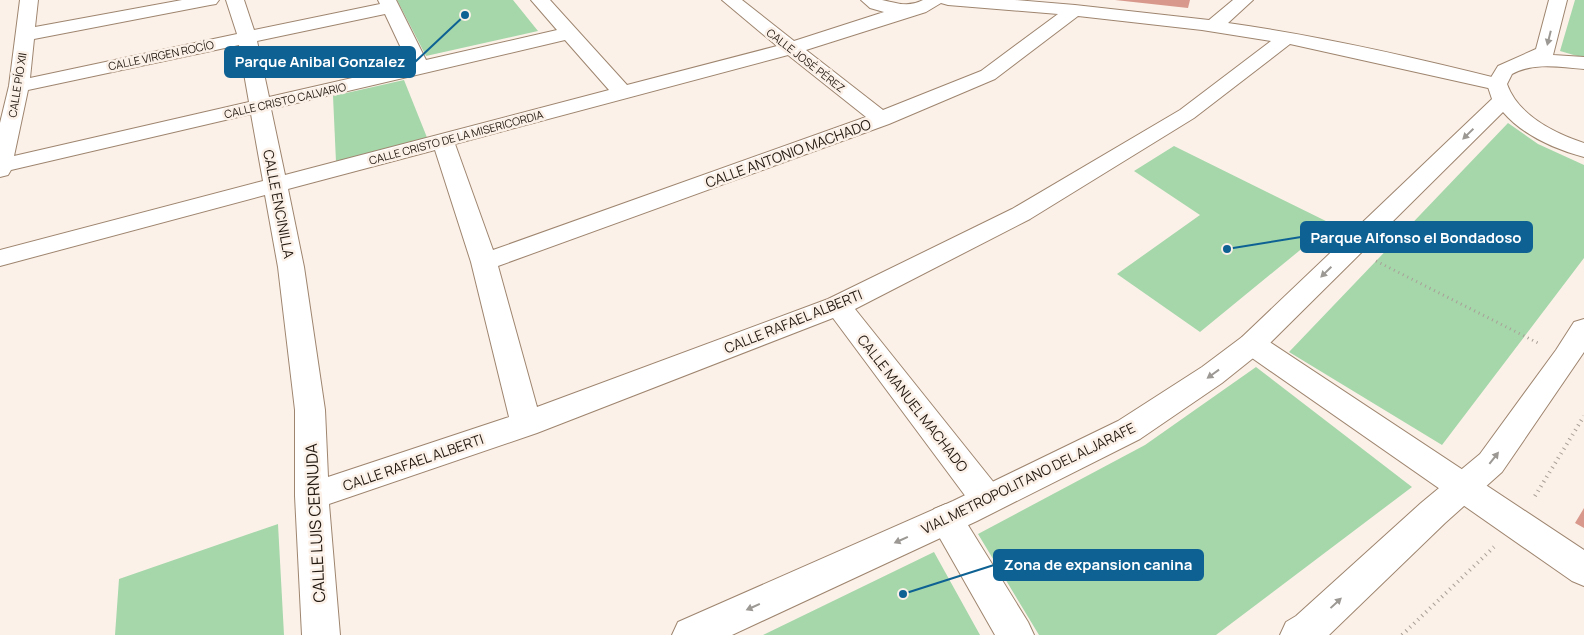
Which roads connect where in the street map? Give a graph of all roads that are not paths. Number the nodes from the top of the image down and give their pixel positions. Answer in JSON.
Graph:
{"nodes":[{"id":1,"x":29,"y":0,"type":"edge"},
{"id":2,"x":210,"y":0,"type":"edge"},
{"id":3,"x":235,"y":0,"type":"edge"},
{"id":4,"x":540,"y":0,"type":"edge"},
{"id":5,"x":731,"y":0,"type":"edge"},
{"id":6,"x":870,"y":0,"type":"edge"},
{"id":7,"x":934,"y":0,"type":"edge"},
{"id":8,"x":948,"y":0,"type":"edge"},
{"id":9,"x":1244,"y":0,"type":"edge"},
{"id":10,"x":1558,"y":0,"type":"edge"},
{"id":11,"x":389,"y":3,"type":"edge"},
{"id":12,"x":909,"y":10,"type":"junction"},
{"id":13,"x":1075,"y":10,"type":"junction"},
{"id":14,"x":1214,"y":26,"type":"junction"},
{"id":15,"x":570,"y":32,"type":"junction"},
{"id":16,"x":24,"y":35,"type":"junction"},
{"id":17,"x":246,"y":37,"type":"junction"},
{"id":18,"x":1287,"y":38,"type":"junction"},
{"id":19,"x":792,"y":48,"type":"junction"},
{"id":20,"x":1524,"y":63,"type":"junction"},
{"id":21,"x":1584,"y":63,"type":"edge"},
{"id":22,"x":420,"y":68,"type":"junction"},
{"id":23,"x":19,"y":86,"type":"junction"},
{"id":24,"x":1500,"y":92,"type":"junction"},
{"id":25,"x":622,"y":93,"type":"junction"},
{"id":26,"x":258,"y":106,"type":"junction"},
{"id":27,"x":881,"y":119,"type":"junction"},
{"id":28,"x":443,"y":140,"type":"junction"},
{"id":29,"x":1584,"y":150,"type":"edge"},
{"id":30,"x":0,"y":167,"type":"edge"},
{"id":31,"x":276,"y":184,"type":"junction"},
{"id":32,"x":0,"y":258,"type":"edge"},
{"id":33,"x":484,"y":262,"type":"junction"},
{"id":34,"x":838,"y":306,"type":"junction"},
{"id":35,"x":1584,"y":329,"type":"edge"},
{"id":36,"x":1252,"y":344,"type":"junction"},
{"id":37,"x":310,"y":410,"type":"joint"},
{"id":38,"x":526,"y":424,"type":"junction"},
{"id":39,"x":1461,"y":488,"type":"junction"},
{"id":40,"x":312,"y":496,"type":"junction"},
{"id":41,"x":987,"y":499,"type":"junction"},
{"id":42,"x":946,"y":520,"type":"junction"},
{"id":43,"x":1584,"y":570,"type":"edge"},
{"id":44,"x":320,"y":635,"type":"edge"},
{"id":45,"x":691,"y":635,"type":"edge"},
{"id":46,"x":1015,"y":635,"type":"edge"},
{"id":47,"x":1299,"y":635,"type":"edge"}],
"edges":[{"from":1,"to":16,"type":"street","name":"CALLE PÍO XII"},
{"from":2,"to":16,"type":"street"},
{"from":3,"to":17,"type":"street","name":"CALLE ENCINILLA"},
{"from":4,"to":15,"type":"street"},
{"from":5,"to":19,"type":"street","name":"CALLE JOSÉ PÉREZ"},
{"from":6,"to":12,"type":"street"},
{"from":7,"to":12,"type":"street","name":"CALLE CRISTO DE LA MISERICORDIA"},
{"from":8,"to":13,"type":"street"},
{"from":9,"to":14,"type":"street"},
{"from":10,"to":20,"type":"street","name":"VIAL METROPOLITANO DEL ALJARAFE","one_way":true},
{"from":11,"to":17,"type":"street","name":"CALLE VIRGEN ROCÍO"},
{"from":11,"to":22,"type":"street"},
{"from":12,"to":19,"type":"street","name":"CALLE CRISTO DE LA MISERICORDIA"},
{"from":13,"to":14,"type":"street"},
{"from":13,"to":27,"type":"street","name":"CALLE ANTONIO MACHADO"},
{"from":14,"to":18,"type":"street"},
{"from":15,"to":22,"type":"street","name":"CALLE CRISTO CALVARIO"},
{"from":15,"to":25,"type":"street"},
{"from":16,"to":23,"type":"street","name":"CALLE PÍO XII"},
{"from":17,"to":23,"type":"street","name":"CALLE VIRGEN ROCÍO"},
{"from":17,"to":26,"type":"street","name":"CALLE ENCINILLA"},
{"from":18,"to":24,"type":"street"},
{"from":18,"to":34,"type":"street","name":"CALLE RAFAEL ALBERTI"},
{"from":19,"to":25,"type":"street","name":"CALLE CRISTO DE LA MISERICORDIA"},
{"from":19,"to":27,"type":"street","name":"CALLE JOSÉ PÉREZ"},
{"from":20,"to":21,"type":"street","name":"VIAL METROPOLITANO DEL ALJARAFE"},
{"from":20,"to":24,"type":"street","name":"VIAL METROPOLITANO DEL ALJARAFE"},
{"from":22,"to":26,"type":"street","name":"CALLE CRISTO CALVARIO"},
{"from":23,"to":30,"type":"street","name":"CALLE PÍO XII"},
{"from":24,"to":29,"type":"street"},
{"from":24,"to":36,"type":"street","name":"VIAL METROPOLITANO DEL ALJARAFE","one_way":true},
{"from":25,"to":28,"type":"street","name":"CALLE CRISTO DE LA MISERICORDIA"},
{"from":26,"to":30,"type":"street","name":"CALLE CRISTO CALVARIO"},
{"from":26,"to":31,"type":"street","name":"CALLE ENCINILLA"},
{"from":27,"to":33,"type":"street","name":"CALLE ANTONIO MACHADO"},
{"from":28,"to":31,"type":"street","name":"CALLE CRISTO DE LA MISERICORDIA"},
{"from":28,"to":33,"type":"street"},
{"from":31,"to":32,"type":"street","name":"CALLE CRISTO DE LA MISERICORDIA"},
{"from":31,"to":37,"type":"street","name":"CALLE ENCINILLA"},
{"from":33,"to":38,"type":"street"},
{"from":34,"to":38,"type":"street","name":"CALLE RAFAEL ALBERTI"},
{"from":34,"to":41,"type":"street","name":"CALLE MANUEL MACHADO"},
{"from":39,"to":35,"type":"street","one_way":true},
{"from":36,"to":39,"type":"street"},
{"from":36,"to":41,"type":"street","name":"VIAL METROPOLITANO DEL ALJARAFE","one_way":true},
{"from":37,"to":40,"type":"street","name":"CALLE LUIS CERNUDA"},
{"from":38,"to":40,"type":"street","name":"CALLE RAFAEL ALBERTI"},
{"from":39,"to":43,"type":"street"},
{"from":47,"to":39,"type":"street","one_way":true},
{"from":40,"to":44,"type":"street","name":"CALLE LUIS CERNUDA"},
{"from":41,"to":42,"type":"street","name":"VIAL METROPOLITANO DEL ALJARAFE"},
{"from":42,"to":45,"type":"street","name":"VIAL METROPOLITANO DEL ALJARAFE","one_way":true},
{"from":42,"to":46,"type":"street"}]}
